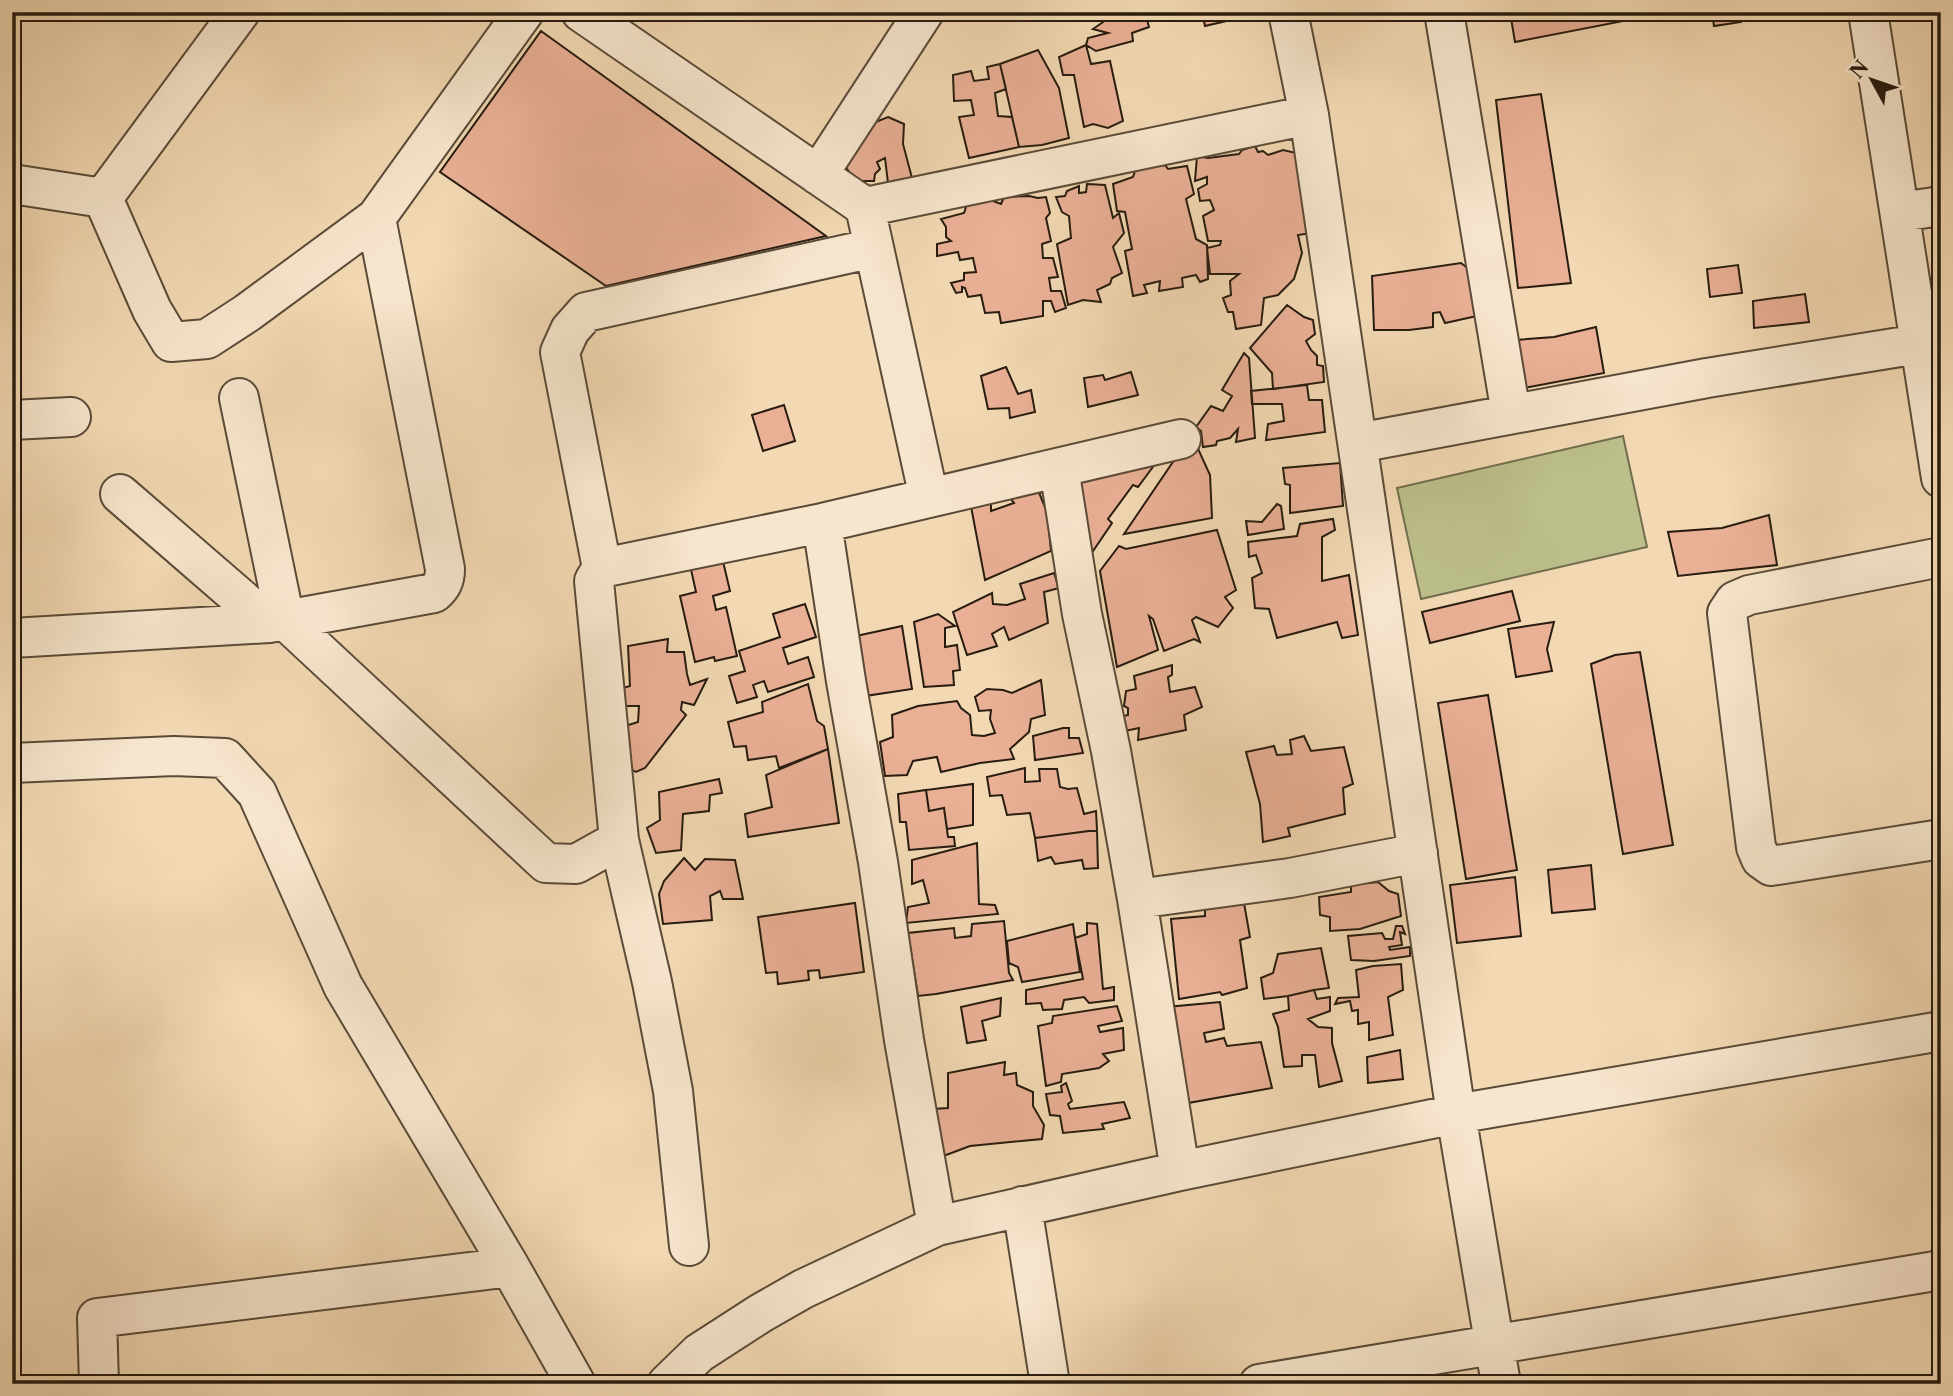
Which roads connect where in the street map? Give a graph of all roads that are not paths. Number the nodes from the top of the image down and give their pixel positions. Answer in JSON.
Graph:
{"nodes":[{"id":1,"x":240,"y":12,"type":"edge"},
{"id":2,"x":524,"y":12,"type":"edge"},
{"id":3,"x":924,"y":12,"type":"edge"},
{"id":4,"x":1288,"y":12,"type":"edge"},
{"id":5,"x":1444,"y":12,"type":"edge"},
{"id":6,"x":1868,"y":12,"type":"edge"},
{"id":7,"x":601,"y":18,"type":"edge"},
{"id":8,"x":1309,"y":115,"type":"junction"},
{"id":9,"x":818,"y":175,"type":"junction"},
{"id":10,"x":12,"y":185,"type":"edge"},
{"id":11,"x":103,"y":198,"type":"junction"},
{"id":12,"x":1941,"y":206,"type":"edge"},
{"id":13,"x":865,"y":207,"type":"junction"},
{"id":14,"x":1900,"y":212,"type":"junction"},
{"id":15,"x":376,"y":218,"type":"junction"},
{"id":16,"x":874,"y":248,"type":"junction"},
{"id":17,"x":1919,"y":344,"type":"junction"},
{"id":18,"x":239,"y":398,"type":"dead end"},
{"id":19,"x":1511,"y":414,"type":"junction"},
{"id":20,"x":71,"y":417,"type":"dead end"},
{"id":21,"x":12,"y":420,"type":"edge"},
{"id":22,"x":1181,"y":439,"type":"dead end"},
{"id":23,"x":1358,"y":443,"type":"junction"},
{"id":24,"x":1059,"y":468,"type":"junction"},
{"id":25,"x":1941,"y":478,"type":"edge"},
{"id":26,"x":120,"y":494,"type":"dead end"},
{"id":27,"x":929,"y":498,"type":"junction"},
{"id":28,"x":822,"y":523,"type":"junction"},
{"id":29,"x":1941,"y":557,"type":"edge"},
{"id":30,"x":602,"y":568,"type":"junction"},
{"id":31,"x":277,"y":622,"type":"junction"},
{"id":32,"x":12,"y":638,"type":"edge"},
{"id":33,"x":12,"y":763,"type":"edge"},
{"id":34,"x":1941,"y":838,"type":"edge"},
{"id":35,"x":619,"y":840,"type":"junction"},
{"id":36,"x":1418,"y":853,"type":"junction"},
{"id":37,"x":1138,"y":899,"type":"junction"},
{"id":38,"x":1941,"y":1031,"type":"edge"},
{"id":39,"x":1456,"y":1114,"type":"junction"},
{"id":40,"x":1181,"y":1171,"type":"junction"},
{"id":41,"x":1022,"y":1206,"type":"junction"},
{"id":42,"x":937,"y":1226,"type":"junction"},
{"id":43,"x":690,"y":1246,"type":"dead end"},
{"id":44,"x":510,"y":1267,"type":"junction"},
{"id":45,"x":1941,"y":1270,"type":"edge"},
{"id":46,"x":1495,"y":1344,"type":"junction"},
{"id":47,"x":1320,"y":1378,"type":"edge"},
{"id":48,"x":99,"y":1384,"type":"edge"},
{"id":49,"x":576,"y":1384,"type":"edge"},
{"id":50,"x":667,"y":1384,"type":"edge"},
{"id":51,"x":1051,"y":1384,"type":"edge"},
{"id":52,"x":1259,"y":1384,"type":"edge"},
{"id":53,"x":1501,"y":1384,"type":"edge"}],
"edges":[{"from":1,"to":11,"type":"street"},
{"from":2,"to":15,"type":"street"},
{"from":3,"to":9,"type":"street"},
{"from":4,"to":8,"type":"street"},
{"from":5,"to":19,"type":"street"},
{"from":6,"to":14,"type":"street"},
{"from":7,"to":9,"type":"street"},
{"from":8,"to":13,"type":"street"},
{"from":8,"to":23,"type":"street"},
{"from":9,"to":13,"type":"street"},
{"from":10,"to":11,"type":"street"},
{"from":11,"to":15,"type":"street"},
{"from":12,"to":14,"type":"street"},
{"from":13,"to":16,"type":"street"},
{"from":14,"to":17,"type":"street"},
{"from":15,"to":31,"type":"street"},
{"from":16,"to":27,"type":"street"},
{"from":16,"to":30,"type":"street"},
{"from":17,"to":19,"type":"street"},
{"from":17,"to":25,"type":"street"},
{"from":18,"to":31,"type":"street"},
{"from":19,"to":23,"type":"street"},
{"from":20,"to":21,"type":"street"},
{"from":22,"to":24,"type":"street"},
{"from":23,"to":36,"type":"street"},
{"from":24,"to":27,"type":"street"},
{"from":24,"to":37,"type":"street"},
{"from":26,"to":31,"type":"street"},
{"from":27,"to":28,"type":"street"},
{"from":28,"to":30,"type":"street"},
{"from":28,"to":42,"type":"street"},
{"from":29,"to":34,"type":"street"},
{"from":30,"to":35,"type":"street"},
{"from":31,"to":32,"type":"street"},
{"from":31,"to":35,"type":"street"},
{"from":33,"to":44,"type":"street"},
{"from":35,"to":43,"type":"street"},
{"from":36,"to":37,"type":"street"},
{"from":36,"to":39,"type":"street"},
{"from":37,"to":40,"type":"street"},
{"from":38,"to":39,"type":"street"},
{"from":39,"to":40,"type":"street"},
{"from":39,"to":46,"type":"street"},
{"from":40,"to":41,"type":"street"},
{"from":41,"to":42,"type":"street"},
{"from":41,"to":51,"type":"street"},
{"from":42,"to":50,"type":"street"},
{"from":44,"to":48,"type":"street"},
{"from":44,"to":49,"type":"street"},
{"from":45,"to":46,"type":"street"},
{"from":46,"to":47,"type":"street"},
{"from":46,"to":53,"type":"street"},
{"from":47,"to":52,"type":"street"}]}
